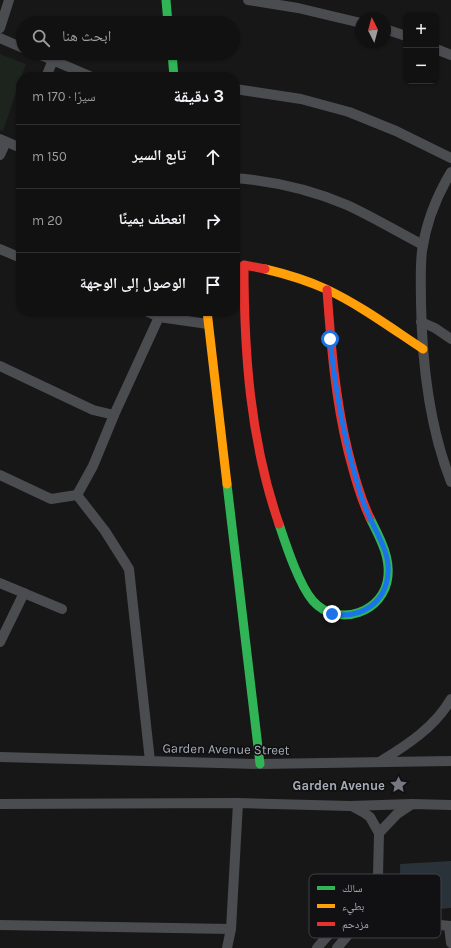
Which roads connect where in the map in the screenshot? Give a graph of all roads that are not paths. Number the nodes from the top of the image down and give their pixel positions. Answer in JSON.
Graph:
{"nodes":[{"id":1,"x":9,"y":0,"type":"edge"},
{"id":2,"x":166,"y":0,"type":"edge"},
{"id":3,"x":248,"y":0,"type":"edge"},
{"id":4,"x":167,"y":16,"type":"edge"},
{"id":5,"x":355,"y":22,"type":"edge"},
{"id":6,"x":0,"y":28,"type":"edge"},
{"id":7,"x":391,"y":31,"type":"edge"},
{"id":8,"x":403,"y":35,"type":"edge"},
{"id":9,"x":0,"y":38,"type":"edge"},
{"id":10,"x":16,"y":45,"type":"edge"},
{"id":11,"x":439,"y":50,"type":"edge"},
{"id":12,"x":451,"y":56,"type":"edge"},
{"id":13,"x":53,"y":60,"type":"joint"},
{"id":14,"x":173,"y":60,"type":"edge"},
{"id":15,"x":48,"y":72,"type":"edge"},
{"id":16,"x":81,"y":72,"type":"edge"},
{"id":17,"x":174,"y":72,"type":"edge"},
{"id":18,"x":240,"y":90,"type":"edge"},
{"id":19,"x":3,"y":141,"type":"edge"},
{"id":20,"x":16,"y":144,"type":"edge"},
{"id":21,"x":0,"y":155,"type":"edge"},
{"id":22,"x":451,"y":158,"type":"edge"},
{"id":23,"x":450,"y":174,"type":"edge"},
{"id":24,"x":240,"y":179,"type":"edge"},
{"id":25,"x":423,"y":245,"type":"junction"},
{"id":26,"x":0,"y":249,"type":"edge"},
{"id":27,"x":16,"y":256,"type":"edge"},
{"id":28,"x":327,"y":290,"type":"junction"},
{"id":29,"x":207,"y":316,"type":"edge"},
{"id":30,"x":159,"y":317,"type":"joint"},
{"id":31,"x":421,"y":322,"type":"junction"},
{"id":32,"x":208,"y":324,"type":"junction"},
{"id":33,"x":451,"y":339,"type":"edge"},
{"id":34,"x":423,"y":349,"type":"junction"},
{"id":35,"x":0,"y":366,"type":"edge"},
{"id":36,"x":114,"y":414,"type":"junction"},
{"id":37,"x":0,"y":475,"type":"edge"},
{"id":38,"x":451,"y":482,"type":"edge"},
{"id":39,"x":78,"y":495,"type":"junction"},
{"id":40,"x":0,"y":582,"type":"edge"},
{"id":41,"x":24,"y":593,"type":"junction"},
{"id":42,"x":62,"y":609,"type":"dead end"},
{"id":43,"x":0,"y":642,"type":"edge"},
{"id":44,"x":451,"y":699,"type":"edge"},
{"id":45,"x":0,"y":757,"type":"edge"},
{"id":46,"x":150,"y":761,"type":"junction"},
{"id":47,"x":451,"y":761,"type":"edge"},
{"id":48,"x":381,"y":762,"type":"junction"},
{"id":49,"x":260,"y":764,"type":"junction"},
{"id":50,"x":238,"y":803,"type":"junction"},
{"id":51,"x":0,"y":804,"type":"edge"},
{"id":52,"x":412,"y":804,"type":"junction"},
{"id":53,"x":451,"y":804,"type":"edge"},
{"id":54,"x":350,"y":806,"type":"junction"},
{"id":55,"x":380,"y":833,"type":"junction"},
{"id":56,"x":378,"y":874,"type":"edge"},
{"id":57,"x":0,"y":925,"type":"edge"},
{"id":58,"x":450,"y":926,"type":"edge"},
{"id":59,"x":231,"y":929,"type":"junction"},
{"id":60,"x":326,"y":938,"type":"edge"},
{"id":61,"x":345,"y":938,"type":"edge"},
{"id":62,"x":451,"y":943,"type":"edge"},
{"id":63,"x":227,"y":948,"type":"edge"},
{"id":64,"x":317,"y":948,"type":"edge"},
{"id":65,"x":337,"y":948,"type":"edge"}],
"edges":[{"from":1,"to":6,"type":"street"},
{"from":2,"to":4,"type":"street"},
{"from":3,"to":5,"type":"street"},
{"from":7,"to":8,"type":"street"},
{"from":9,"to":10,"type":"street"},
{"from":11,"to":12,"type":"street"},
{"from":13,"to":15,"type":"street"},
{"from":13,"to":16,"type":"street"},
{"from":14,"to":17,"type":"street"},
{"from":18,"to":22,"type":"street"},
{"from":19,"to":20,"type":"street"},
{"from":19,"to":21,"type":"street"},
{"from":23,"to":25,"type":"street"},
{"from":24,"to":25,"type":"street"},
{"from":25,"to":31,"type":"street"},
{"from":26,"to":27,"type":"street"},
{"from":28,"to":28,"type":"street"},
{"from":28,"to":34,"type":"street"},
{"from":29,"to":32,"type":"street"},
{"from":30,"to":32,"type":"street"},
{"from":30,"to":36,"type":"street"},
{"from":31,"to":33,"type":"street"},
{"from":31,"to":34,"type":"street"},
{"from":32,"to":49,"type":"street"},
{"from":34,"to":38,"type":"street"},
{"from":35,"to":36,"type":"street"},
{"from":36,"to":39,"type":"street"},
{"from":37,"to":39,"type":"street"},
{"from":39,"to":46,"type":"street"},
{"from":40,"to":41,"type":"street"},
{"from":41,"to":42,"type":"street"},
{"from":41,"to":43,"type":"street"},
{"from":44,"to":48,"type":"street"},
{"from":45,"to":46,"type":"street","name":"Garden Avenue Street"},
{"from":46,"to":49,"type":"street","name":"Garden Avenue Street"},
{"from":47,"to":48,"type":"street","name":"Garden Avenue Street"},
{"from":48,"to":49,"type":"street","name":"Garden Avenue Street"},
{"from":50,"to":51,"type":"street"},
{"from":50,"to":54,"type":"street"},
{"from":50,"to":59,"type":"street"},
{"from":52,"to":53,"type":"street"},
{"from":52,"to":54,"type":"street"},
{"from":52,"to":55,"type":"street"},
{"from":54,"to":55,"type":"street"},
{"from":55,"to":56,"type":"street"},
{"from":57,"to":59,"type":"street"},
{"from":58,"to":62,"type":"street"},
{"from":59,"to":63,"type":"street"},
{"from":60,"to":64,"type":"street"},
{"from":61,"to":65,"type":"street"}]}
